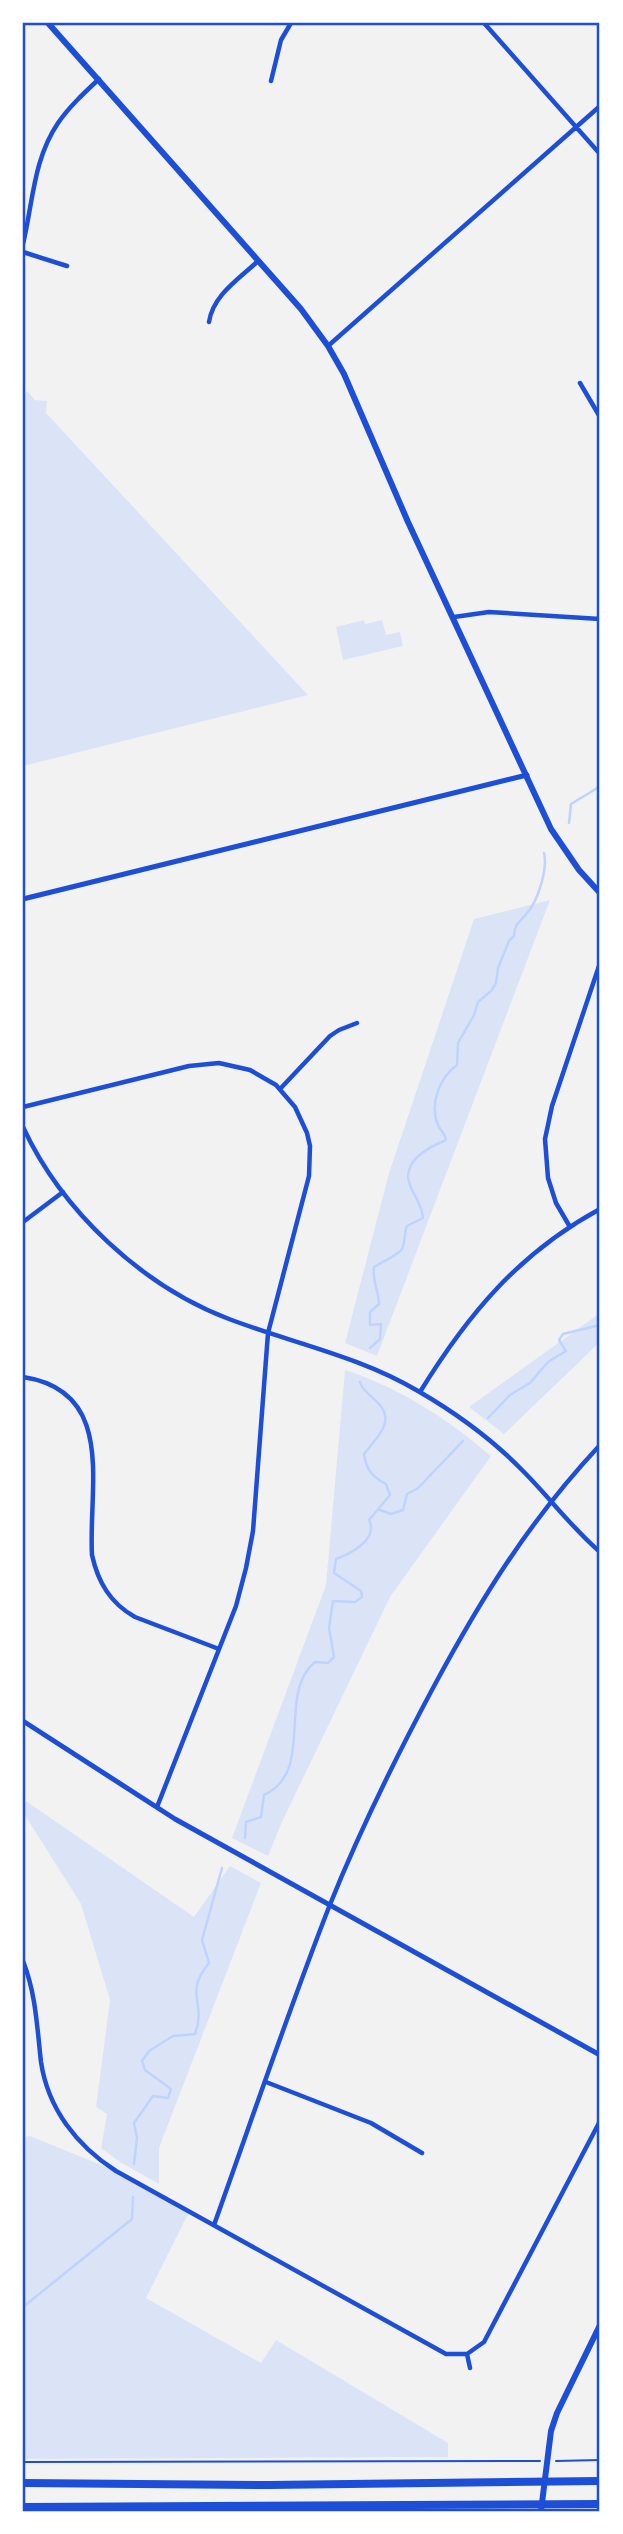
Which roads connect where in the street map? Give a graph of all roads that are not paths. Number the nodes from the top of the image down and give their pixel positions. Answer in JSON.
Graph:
{"nodes":[{"id":1,"x":48,"y":23,"type":"edge"},
{"id":2,"x":291,"y":23,"type":"edge"},
{"id":3,"x":484,"y":23,"type":"edge"},
{"id":4,"x":99,"y":79,"type":"junction"},
{"id":5,"x":271,"y":80,"type":"dead end"},
{"id":6,"x":600,"y":106,"type":"edge"},
{"id":7,"x":575,"y":126,"type":"junction"},
{"id":8,"x":600,"y":154,"type":"edge"},
{"id":9,"x":23,"y":244,"type":"edge"},
{"id":10,"x":23,"y":252,"type":"edge"},
{"id":11,"x":259,"y":261,"type":"junction"},
{"id":12,"x":67,"y":266,"type":"dead end"},
{"id":13,"x":209,"y":323,"type":"dead end"},
{"id":14,"x":328,"y":346,"type":"junction"},
{"id":15,"x":580,"y":383,"type":"dead end"},
{"id":16,"x":600,"y":417,"type":"edge"},
{"id":17,"x":454,"y":617,"type":"junction"},
{"id":18,"x":600,"y":619,"type":"edge"},
{"id":19,"x":527,"y":775,"type":"junction"},
{"id":20,"x":600,"y":893,"type":"edge"},
{"id":21,"x":23,"y":899,"type":"edge"},
{"id":22,"x":600,"y":963,"type":"edge"},
{"id":23,"x":358,"y":1023,"type":"dead end"},
{"id":24,"x":280,"y":1089,"type":"junction"},
{"id":25,"x":23,"y":1107,"type":"edge"},
{"id":26,"x":23,"y":1127,"type":"edge"},
{"id":27,"x":63,"y":1192,"type":"junction"},
{"id":28,"x":600,"y":1209,"type":"edge"},
{"id":29,"x":23,"y":1222,"type":"edge"},
{"id":30,"x":570,"y":1227,"type":"junction"},
{"id":31,"x":268,"y":1333,"type":"junction"},
{"id":32,"x":23,"y":1377,"type":"edge"},
{"id":33,"x":420,"y":1392,"type":"junction"},
{"id":34,"x":600,"y":1445,"type":"edge"},
{"id":35,"x":550,"y":1501,"type":"junction"},
{"id":36,"x":600,"y":1552,"type":"edge"},
{"id":37,"x":219,"y":1649,"type":"junction"},
{"id":38,"x":23,"y":1721,"type":"edge"},
{"id":39,"x":156,"y":1808,"type":"junction"},
{"id":40,"x":330,"y":1906,"type":"junction"},
{"id":41,"x":23,"y":1961,"type":"edge"},
{"id":42,"x":600,"y":2055,"type":"edge"},
{"id":43,"x":266,"y":2082,"type":"junction"},
{"id":44,"x":600,"y":2121,"type":"edge"},
{"id":45,"x":422,"y":2153,"type":"dead end"},
{"id":46,"x":214,"y":2225,"type":"junction"},
{"id":47,"x":600,"y":2325,"type":"edge"},
{"id":48,"x":467,"y":2354,"type":"junction"},
{"id":49,"x":470,"y":2368,"type":"dead end"},
{"id":50,"x":600,"y":2481,"type":"edge"},
{"id":51,"x":23,"y":2483,"type":"edge"},
{"id":52,"x":600,"y":2504,"type":"edge"},
{"id":53,"x":23,"y":2507,"type":"edge"},
{"id":54,"x":541,"y":2511,"type":"edge"}],
"edges":[{"from":1,"to":4,"type":"main road"},
{"from":2,"to":5,"type":"street"},
{"from":3,"to":7,"type":"street"},
{"from":4,"to":9,"type":"street"},
{"from":4,"to":11,"type":"main road"},
{"from":6,"to":7,"type":"street"},
{"from":7,"to":8,"type":"street"},
{"from":7,"to":14,"type":"street"},
{"from":10,"to":12,"type":"street"},
{"from":11,"to":13,"type":"street"},
{"from":11,"to":14,"type":"main road"},
{"from":14,"to":17,"type":"main road"},
{"from":15,"to":16,"type":"street"},
{"from":17,"to":18,"type":"street"},
{"from":17,"to":19,"type":"main road"},
{"from":19,"to":20,"type":"main road"},
{"from":19,"to":21,"type":"street"},
{"from":22,"to":30,"type":"street"},
{"from":23,"to":24,"type":"street"},
{"from":24,"to":25,"type":"street"},
{"from":24,"to":31,"type":"street"},
{"from":26,"to":27,"type":"street"},
{"from":27,"to":29,"type":"street"},
{"from":27,"to":31,"type":"street"},
{"from":28,"to":30,"type":"street"},
{"from":30,"to":33,"type":"street"},
{"from":31,"to":33,"type":"street"},
{"from":31,"to":37,"type":"street"},
{"from":32,"to":37,"type":"street"},
{"from":33,"to":35,"type":"street"},
{"from":34,"to":35,"type":"street"},
{"from":35,"to":36,"type":"street"},
{"from":35,"to":40,"type":"street"},
{"from":37,"to":39,"type":"street"},
{"from":38,"to":39,"type":"street"},
{"from":39,"to":40,"type":"street"},
{"from":40,"to":42,"type":"street"},
{"from":40,"to":43,"type":"street"},
{"from":41,"to":46,"type":"street"},
{"from":43,"to":45,"type":"street"},
{"from":43,"to":46,"type":"street"},
{"from":44,"to":48,"type":"street"},
{"from":46,"to":48,"type":"street"},
{"from":47,"to":54,"type":"main road"},
{"from":48,"to":49,"type":"street"},
{"from":50,"to":51,"type":"highway"},
{"from":52,"to":53,"type":"highway"}]}
